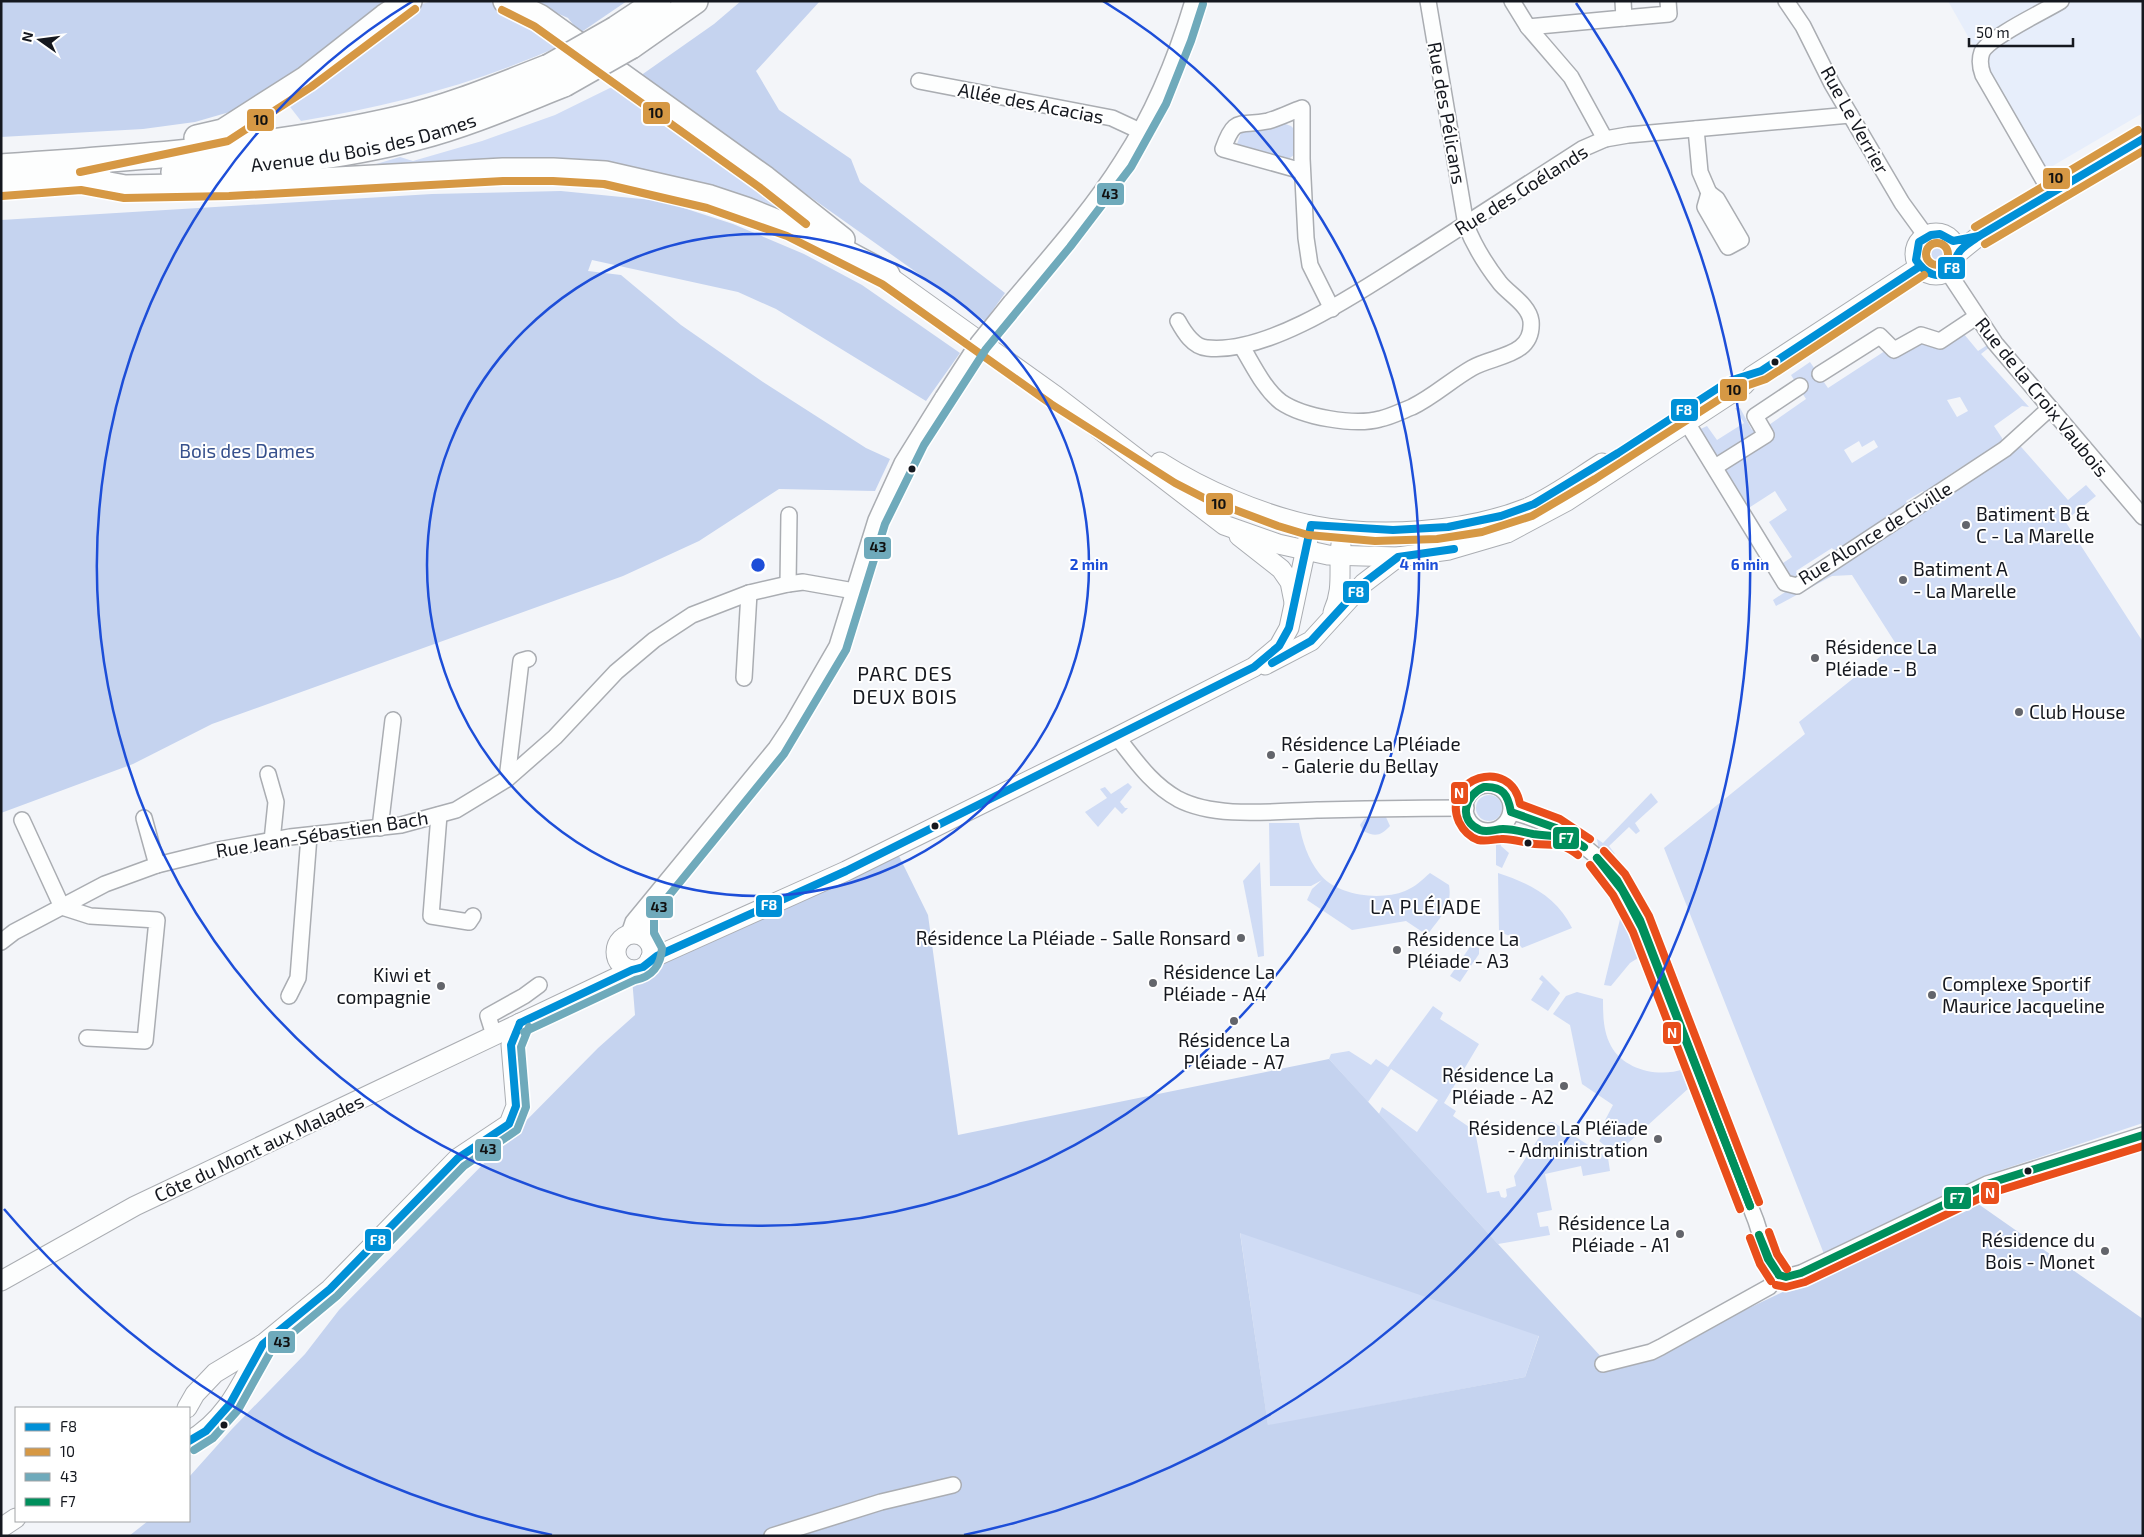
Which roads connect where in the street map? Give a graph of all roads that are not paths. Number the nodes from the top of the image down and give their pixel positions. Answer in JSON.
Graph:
{"nodes":[{"id":1,"x":409,"y":1,"type":"edge"},
{"id":2,"x":506,"y":1,"type":"edge"},
{"id":3,"x":658,"y":1,"type":"edge"},
{"id":4,"x":695,"y":1,"type":"edge"},
{"id":5,"x":1193,"y":1,"type":"edge"},
{"id":6,"x":1428,"y":1,"type":"edge"},
{"id":7,"x":1512,"y":1,"type":"edge"},
{"id":8,"x":1623,"y":1,"type":"edge"},
{"id":9,"x":1668,"y":1,"type":"edge"},
{"id":10,"x":1786,"y":1,"type":"edge"},
{"id":11,"x":2061,"y":1,"type":"edge"},
{"id":12,"x":1624,"y":18,"type":"junction"},
{"id":13,"x":1528,"y":27,"type":"junction"},
{"id":14,"x":624,"y":37,"type":"junction"},
{"id":15,"x":919,"y":81,"type":"dead end"},
{"id":16,"x":1850,"y":115,"type":"junction"},
{"id":17,"x":1696,"y":129,"type":"junction"},
{"id":18,"x":1140,"y":131,"type":"junction"},
{"id":19,"x":1606,"y":139,"type":"junction"},
{"id":20,"x":2143,"y":139,"type":"edge"},
{"id":21,"x":1,"y":167,"type":"edge"},
{"id":22,"x":86,"y":170,"type":"junction"},
{"id":23,"x":1302,"y":170,"type":"junction"},
{"id":24,"x":1,"y":186,"type":"edge"},
{"id":25,"x":1709,"y":193,"type":"dead end"},
{"id":26,"x":2051,"y":193,"type":"junction"},
{"id":27,"x":1466,"y":225,"type":"junction"},
{"id":28,"x":1926,"y":236,"type":"junction"},
{"id":29,"x":1955,"y":247,"type":"junction"},
{"id":30,"x":1919,"y":267,"type":"junction"},
{"id":31,"x":1948,"y":272,"type":"junction"},
{"id":32,"x":887,"y":275,"type":"junction"},
{"id":33,"x":1332,"y":309,"type":"junction"},
{"id":34,"x":1976,"y":317,"type":"junction"},
{"id":35,"x":1178,"y":321,"type":"dead end"},
{"id":36,"x":1242,"y":347,"type":"junction"},
{"id":37,"x":1820,"y":374,"type":"dead end"},
{"id":38,"x":1800,"y":386,"type":"dead end"},
{"id":39,"x":1056,"y":396,"type":"junction"},
{"id":40,"x":2050,"y":408,"type":"junction"},
{"id":41,"x":1686,"y":421,"type":"junction"},
{"id":42,"x":1715,"y":467,"type":"junction"},
{"id":43,"x":789,"y":515,"type":"dead end"},
{"id":44,"x":2143,"y":517,"type":"edge"},
{"id":45,"x":1224,"y":524,"type":"junction"},
{"id":46,"x":1311,"y":525,"type":"junction"},
{"id":47,"x":1344,"y":528,"type":"junction"},
{"id":48,"x":1306,"y":551,"type":"junction"},
{"id":49,"x":1340,"y":556,"type":"junction"},
{"id":50,"x":1398,"y":557,"type":"junction"},
{"id":51,"x":788,"y":584,"type":"junction"},
{"id":52,"x":854,"y":591,"type":"junction"},
{"id":53,"x":749,"y":593,"type":"junction"},
{"id":54,"x":1295,"y":607,"type":"junction"},
{"id":55,"x":1331,"y":620,"type":"junction"},
{"id":56,"x":528,"y":659,"type":"dead end"},
{"id":57,"x":1254,"y":667,"type":"junction"},
{"id":58,"x":744,"y":678,"type":"dead end"},
{"id":59,"x":393,"y":720,"type":"dead end"},
{"id":60,"x":1117,"y":737,"type":"junction"},
{"id":61,"x":268,"y":774,"type":"dead end"},
{"id":62,"x":507,"y":779,"type":"junction"},
{"id":63,"x":1466,"y":808,"type":"junction"},
{"id":64,"x":1511,"y":812,"type":"junction"},
{"id":65,"x":439,"y":815,"type":"junction"},
{"id":66,"x":144,"y":818,"type":"dead end"},
{"id":67,"x":22,"y":820,"type":"dead end"},
{"id":68,"x":380,"y":828,"type":"junction"},
{"id":69,"x":309,"y":836,"type":"junction"},
{"id":70,"x":272,"y":842,"type":"junction"},
{"id":71,"x":156,"y":865,"type":"junction"},
{"id":72,"x":62,"y":906,"type":"junction"},
{"id":73,"x":473,"y":916,"type":"dead end"},
{"id":74,"x":1,"y":942,"type":"edge"},
{"id":75,"x":643,"y":943,"type":"junction"},
{"id":76,"x":616,"y":955,"type":"junction"},
{"id":77,"x":632,"y":970,"type":"junction"},
{"id":78,"x":539,"y":985,"type":"dead end"},
{"id":79,"x":290,"y":996,"type":"dead end"},
{"id":80,"x":573,"y":997,"type":"junction"},
{"id":81,"x":520,"y":1023,"type":"junction"},
{"id":82,"x":494,"y":1035,"type":"junction"},
{"id":83,"x":87,"y":1038,"type":"dead end"},
{"id":84,"x":2143,"y":1135,"type":"edge"},
{"id":85,"x":1779,"y":1275,"type":"junction"},
{"id":86,"x":1,"y":1281,"type":"edge"},
{"id":87,"x":263,"y":1344,"type":"junction"},
{"id":88,"x":1603,"y":1364,"type":"dead end"},
{"id":89,"x":220,"y":1369,"type":"junction"},
{"id":90,"x":243,"y":1384,"type":"junction"},
{"id":91,"x":188,"y":1407,"type":"edge"},
{"id":92,"x":190,"y":1440,"type":"edge"},
{"id":93,"x":952,"y":1485,"type":"dead end"},
{"id":94,"x":15,"y":1519,"type":"edge"},
{"id":95,"x":1,"y":1528,"type":"edge"},
{"id":96,"x":772,"y":1536,"type":"edge"}],
"edges":[{"from":1,"to":22,"type":"highway"},
{"from":2,"to":32,"type":"highway"},
{"from":3,"to":14,"type":"highway","name":"Avenue du Bois des Dames"},
{"from":4,"to":14,"type":"highway","name":"Avenue du Bois des Dames"},
{"from":5,"to":18,"type":"street"},
{"from":6,"to":27,"type":"street","name":"Rue des Pélicans"},
{"from":7,"to":13,"type":"street"},
{"from":8,"to":12,"type":"street"},
{"from":9,"to":12,"type":"street"},
{"from":10,"to":16,"type":"street","name":"Rue Le Verrier"},
{"from":11,"to":26,"type":"street"},
{"from":12,"to":13,"type":"street"},
{"from":13,"to":19,"type":"street"},
{"from":14,"to":22,"type":"highway","name":"Avenue du Bois des Dames","bridge":true},
{"from":15,"to":18,"type":"street","name":"Allée des Acacias"},
{"from":16,"to":17,"type":"street","name":"Rue des Goélands"},
{"from":16,"to":28,"type":"street","name":"Rue Le Verrier"},
{"from":17,"to":19,"type":"street","name":"Rue des Goélands"},
{"from":17,"to":25,"type":"street"},
{"from":18,"to":52,"type":"street","bridge":true},
{"from":19,"to":27,"type":"street","name":"Rue des Goélands"},
{"from":20,"to":26,"type":"street"},
{"from":21,"to":22,"type":"highway","name":"Avenue du Bois des Dames"},
{"from":22,"to":24,"type":"highway","name":"Avenue du Bois des Dames"},
{"from":22,"to":32,"type":"highway"},
{"from":23,"to":23,"type":"street"},
{"from":23,"to":33,"type":"street"},
{"from":26,"to":29,"type":"street"},
{"from":27,"to":33,"type":"street","name":"Rue des Goélands"},
{"from":27,"to":36,"type":"street","name":"Rue des Pélicans"},
{"from":28,"to":29,"type":"street"},
{"from":28,"to":30,"type":"street"},
{"from":29,"to":31,"type":"street"},
{"from":30,"to":31,"type":"street"},
{"from":30,"to":41,"type":"street"},
{"from":31,"to":34,"type":"street","name":"Rue de la Croix Vaubois"},
{"from":32,"to":39,"type":"street"},
{"from":33,"to":36,"type":"street","name":"Rue des Goélands"},
{"from":34,"to":37,"type":"street"},
{"from":34,"to":40,"type":"street","name":"Rue de la Croix Vaubois"},
{"from":35,"to":36,"type":"street","name":"Rue des Goélands"},
{"from":38,"to":42,"type":"street"},
{"from":39,"to":45,"type":"street"},
{"from":39,"to":46,"type":"street"},
{"from":40,"to":42,"type":"street","name":"Rue Alonce de Civille"},
{"from":40,"to":44,"type":"street","name":"Rue de la Croix Vaubois"},
{"from":41,"to":42,"type":"street","name":"Rue Alonce de Civille"},
{"from":41,"to":47,"type":"street"},
{"from":41,"to":50,"type":"street"},
{"from":43,"to":51,"type":"street"},
{"from":45,"to":48,"type":"street"},
{"from":45,"to":54,"type":"street"},
{"from":46,"to":47,"type":"street"},
{"from":46,"to":48,"type":"street"},
{"from":47,"to":49,"type":"street"},
{"from":48,"to":49,"type":"street"},
{"from":48,"to":54,"type":"street"},
{"from":49,"to":50,"type":"street"},
{"from":49,"to":55,"type":"street"},
{"from":50,"to":55,"type":"street"},
{"from":51,"to":52,"type":"street","name":"Rue Jean-Sébastien Bach"},
{"from":51,"to":53,"type":"street","name":"Rue Jean-Sébastien Bach"},
{"from":52,"to":75,"type":"street"},
{"from":53,"to":58,"type":"street"},
{"from":53,"to":62,"type":"street","name":"Rue Jean-Sébastien Bach"},
{"from":54,"to":57,"type":"street"},
{"from":55,"to":57,"type":"street"},
{"from":56,"to":62,"type":"street"},
{"from":57,"to":60,"type":"street"},
{"from":59,"to":68,"type":"street"},
{"from":60,"to":63,"type":"street"},
{"from":60,"to":75,"type":"street"},
{"from":61,"to":70,"type":"street"},
{"from":62,"to":65,"type":"street","name":"Rue Jean-Sébastien Bach"},
{"from":63,"to":64,"type":"street"},
{"from":63,"to":64,"type":"street"},
{"from":64,"to":85,"type":"street"},
{"from":65,"to":68,"type":"street","name":"Rue Jean-Sébastien Bach"},
{"from":65,"to":73,"type":"street"},
{"from":66,"to":71,"type":"street"},
{"from":67,"to":72,"type":"street"},
{"from":68,"to":69,"type":"street","name":"Rue Jean-Sébastien Bach"},
{"from":69,"to":70,"type":"street","name":"Rue Jean-Sébastien Bach"},
{"from":69,"to":79,"type":"street"},
{"from":70,"to":71,"type":"street","name":"Rue Jean-Sébastien Bach"},
{"from":71,"to":72,"type":"street","name":"Rue Jean-Sébastien Bach"},
{"from":72,"to":74,"type":"street","name":"Rue Jean-Sébastien Bach"},
{"from":72,"to":83,"type":"street"},
{"from":75,"to":76,"type":"street"},
{"from":75,"to":77,"type":"street"},
{"from":76,"to":77,"type":"street"},
{"from":76,"to":80,"type":"street"},
{"from":77,"to":80,"type":"street"},
{"from":78,"to":82,"type":"street"},
{"from":80,"to":81,"type":"street","name":"Côte du Mont aux Malades"},
{"from":81,"to":82,"type":"street","name":"Côte du Mont aux Malades"},
{"from":81,"to":87,"type":"street"},
{"from":82,"to":86,"type":"street","name":"Côte du Mont aux Malades"},
{"from":84,"to":85,"type":"street"},
{"from":85,"to":88,"type":"street"},
{"from":87,"to":89,"type":"street"},
{"from":87,"to":90,"type":"street"},
{"from":89,"to":90,"type":"street"},
{"from":89,"to":91,"type":"street"},
{"from":90,"to":92,"type":"street"},
{"from":93,"to":96,"type":"street"},
{"from":94,"to":95,"type":"street"}]}
